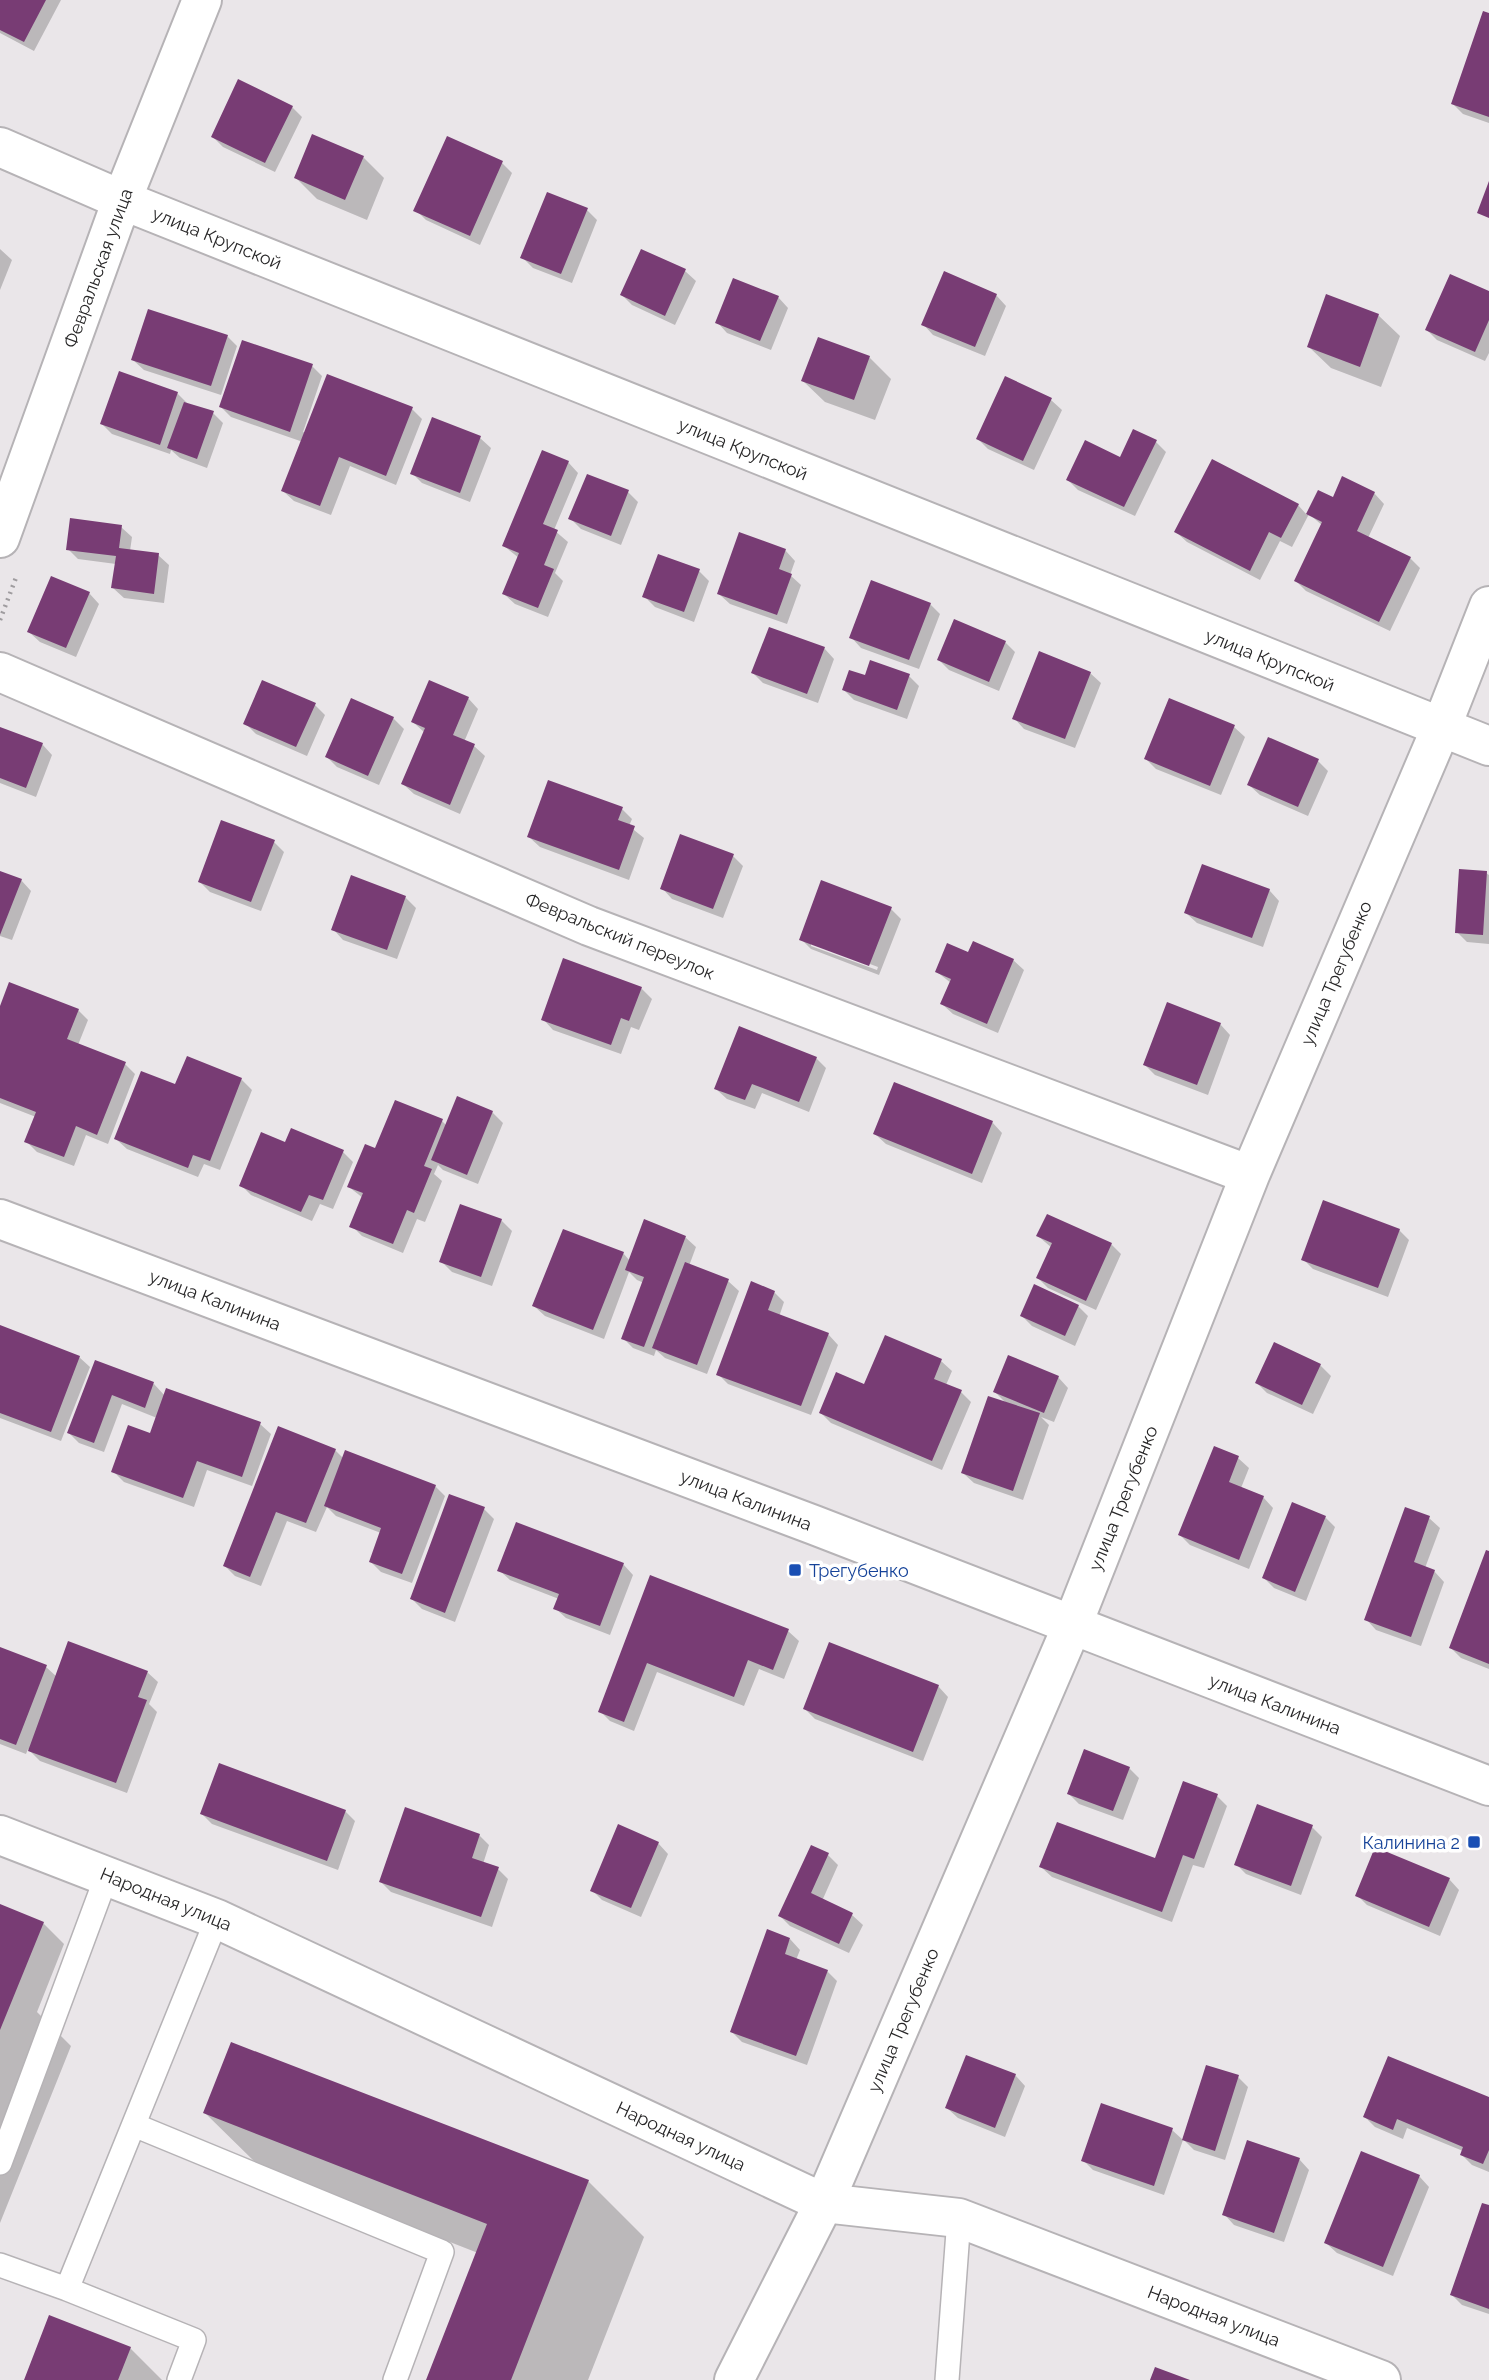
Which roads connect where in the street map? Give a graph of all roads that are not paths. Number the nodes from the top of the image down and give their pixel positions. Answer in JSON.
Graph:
{"nodes":[{"id":1,"x":202,"y":0,"type":"edge"},
{"id":2,"x":0,"y":147,"type":"edge"},
{"id":3,"x":122,"y":200,"type":"junction"},
{"id":4,"x":0,"y":538,"type":"edge"},
{"id":5,"x":1489,"y":606,"type":"edge"},
{"id":6,"x":0,"y":672,"type":"edge"},
{"id":7,"x":1441,"y":728,"type":"junction"},
{"id":8,"x":1489,"y":746,"type":"edge"},
{"id":9,"x":1250,"y":1175,"type":"junction"},
{"id":10,"x":0,"y":1219,"type":"edge"},
{"id":11,"x":1072,"y":1626,"type":"junction"},
{"id":12,"x":1489,"y":1786,"type":"edge"},
{"id":13,"x":0,"y":1835,"type":"edge"},
{"id":14,"x":107,"y":1875,"type":"junction"},
{"id":15,"x":217,"y":1919,"type":"junction"},
{"id":16,"x":134,"y":2125,"type":"junction"},
{"id":17,"x":0,"y":2163,"type":"edge"},
{"id":18,"x":824,"y":2203,"type":"junction"},
{"id":19,"x":959,"y":2218,"type":"junction"},
{"id":20,"x":0,"y":2265,"type":"edge"},
{"id":21,"x":67,"y":2289,"type":"junction"},
{"id":22,"x":179,"y":2380,"type":"edge"},
{"id":23,"x":395,"y":2380,"type":"edge"},
{"id":24,"x":734,"y":2380,"type":"edge"},
{"id":25,"x":947,"y":2380,"type":"edge"},
{"id":26,"x":1381,"y":2380,"type":"edge"}],
"edges":[{"from":1,"to":3,"type":"street","name":"Февральская улица"},
{"from":2,"to":3,"type":"street","name":"улица Крупской"},
{"from":3,"to":4,"type":"street","name":"Февральская улица"},
{"from":3,"to":7,"type":"street","name":"улица Крупской"},
{"from":5,"to":7,"type":"street","name":"улица Трегубенко"},
{"from":6,"to":9,"type":"street","name":"Февральский переулок"},
{"from":7,"to":8,"type":"street","name":"улица Крупской"},
{"from":7,"to":9,"type":"street","name":"улица Трегубенко"},
{"from":9,"to":11,"type":"street","name":"улица Трегубенко"},
{"from":10,"to":11,"type":"street","name":"улица Калинина"},
{"from":11,"to":12,"type":"street","name":"улица Калинина"},
{"from":11,"to":18,"type":"street","name":"улица Трегубенко"},
{"from":13,"to":14,"type":"street","name":"Народная улица"},
{"from":14,"to":15,"type":"street","name":"Народная улица"},
{"from":14,"to":17,"type":"lane"},
{"from":15,"to":16,"type":"lane"},
{"from":15,"to":18,"type":"street","name":"Народная улица"},
{"from":16,"to":21,"type":"lane"},
{"from":16,"to":23,"type":"lane"},
{"from":18,"to":19,"type":"street","name":"Народная улица"},
{"from":18,"to":24,"type":"street","name":"улица Трегубенко"},
{"from":19,"to":25,"type":"lane"},
{"from":19,"to":26,"type":"street","name":"Народная улица"},
{"from":20,"to":21,"type":"lane"},
{"from":21,"to":22,"type":"lane"}]}
